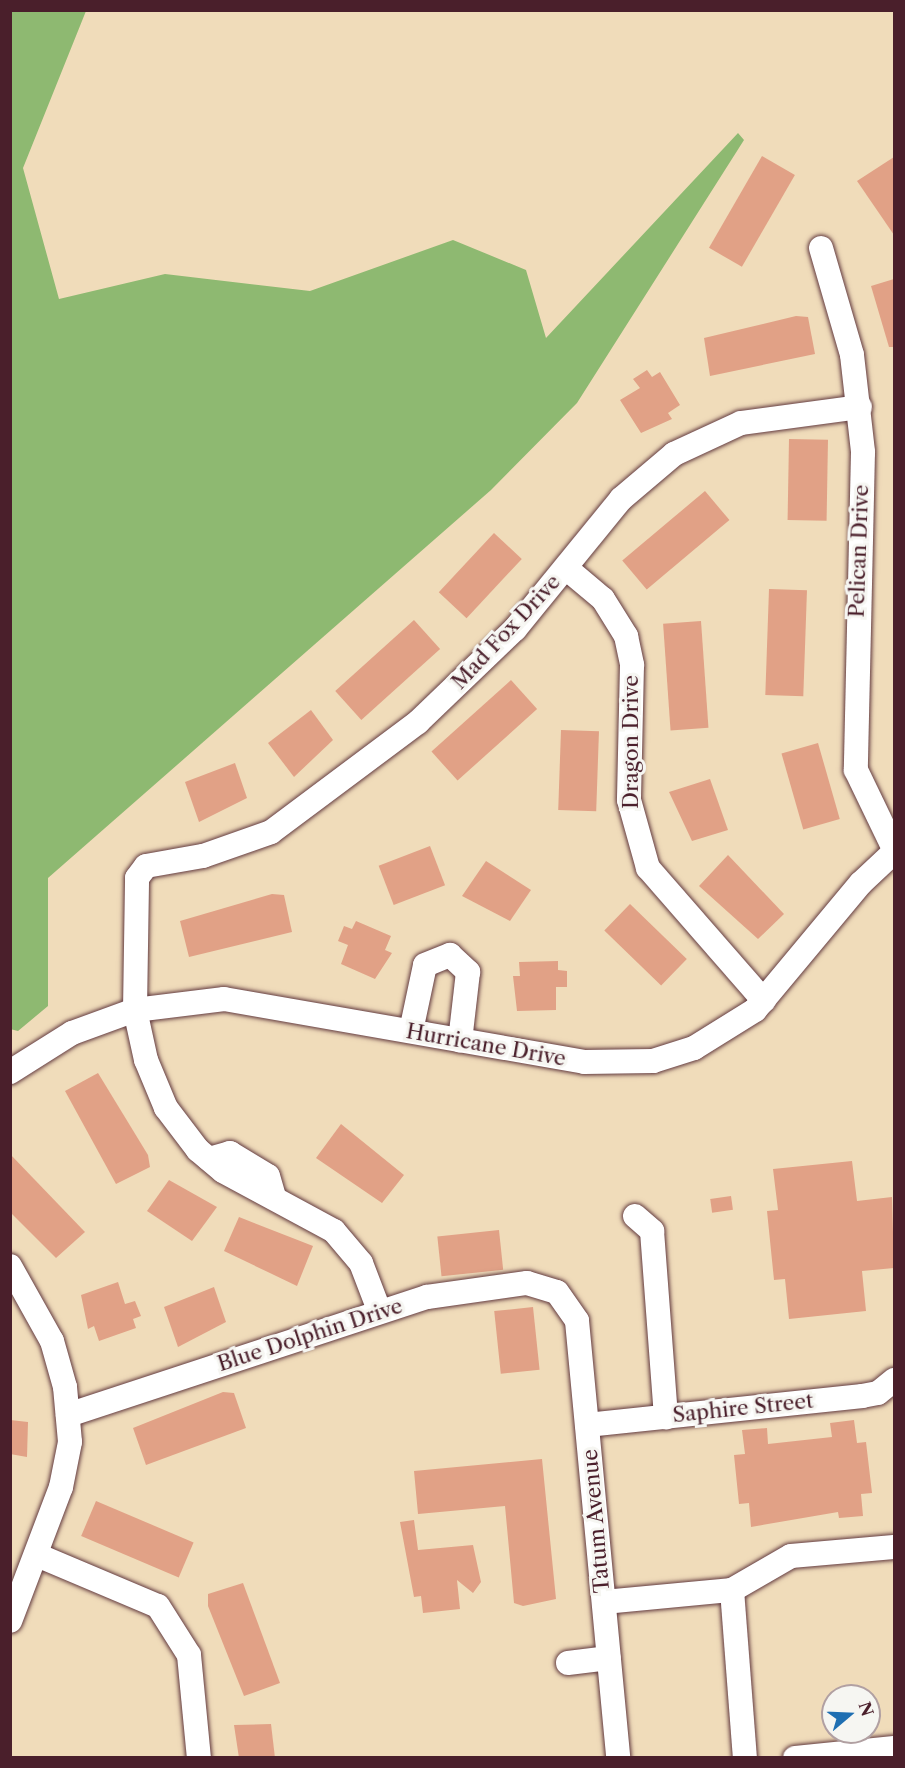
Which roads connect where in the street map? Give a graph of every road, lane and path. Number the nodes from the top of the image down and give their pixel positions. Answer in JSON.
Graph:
{"nodes":[{"id":1,"x":821,"y":248,"type":"dead end"},
{"id":2,"x":860,"y":407,"type":"junction"},
{"id":3,"x":566,"y":568,"type":"junction"},
{"id":4,"x":894,"y":850,"type":"edge"},
{"id":5,"x":764,"y":1001,"type":"junction"},
{"id":6,"x":135,"y":1010,"type":"junction"},
{"id":7,"x":411,"y":1031,"type":"junction"},
{"id":8,"x":460,"y":1041,"type":"junction"},
{"id":9,"x":10,"y":1072,"type":"edge"},
{"id":10,"x":635,"y":1216,"type":"dead end"},
{"id":11,"x":10,"y":1266,"type":"edge"},
{"id":12,"x":557,"y":1292,"type":"joint"},
{"id":13,"x":379,"y":1310,"type":"junction"},
{"id":14,"x":894,"y":1380,"type":"edge"},
{"id":15,"x":68,"y":1415,"type":"junction"},
{"id":16,"x":666,"y":1417,"type":"junction"},
{"id":17,"x":587,"y":1425,"type":"junction"},
{"id":18,"x":894,"y":1547,"type":"edge"},
{"id":19,"x":37,"y":1555,"type":"junction"},
{"id":20,"x":732,"y":1590,"type":"junction"},
{"id":21,"x":604,"y":1602,"type":"junction"},
{"id":22,"x":10,"y":1621,"type":"edge"},
{"id":23,"x":609,"y":1658,"type":"junction"},
{"id":24,"x":568,"y":1663,"type":"dead end"},
{"id":25,"x":894,"y":1748,"type":"edge"},
{"id":26,"x":866,"y":1754,"type":"edge"},
{"id":27,"x":199,"y":1758,"type":"edge"},
{"id":28,"x":618,"y":1758,"type":"edge"},
{"id":29,"x":745,"y":1758,"type":"edge"},
{"id":30,"x":795,"y":1758,"type":"edge"}],
"edges":[{"from":1,"to":2,"type":"street","name":"Pelican Drive"},
{"from":2,"to":3,"type":"street","name":"Mad Fox Drive"},
{"from":2,"to":4,"type":"street","name":"Pelican Drive"},
{"from":3,"to":5,"type":"street","name":"Dragon Drive"},
{"from":3,"to":6,"type":"street","name":"Mad Fox Drive"},
{"from":4,"to":5,"type":"street","name":"Hurricane Drive"},
{"from":5,"to":8,"type":"street","name":"Hurricane Drive"},
{"from":6,"to":7,"type":"street","name":"Hurricane Drive"},
{"from":6,"to":9,"type":"street","name":"Hurricane Drive"},
{"from":6,"to":13,"type":"street"},
{"from":7,"to":8,"type":"street","name":"Hurricane Drive"},
{"from":7,"to":8,"type":"street"},
{"from":10,"to":16,"type":"street"},
{"from":11,"to":15,"type":"street"},
{"from":12,"to":13,"type":"street","name":"Blue Dolphin Drive"},
{"from":12,"to":17,"type":"street","name":"Tatum Avenue"},
{"from":13,"to":15,"type":"street","name":"Blue Dolphin Drive"},
{"from":14,"to":16,"type":"street","name":"Saphire Street"},
{"from":15,"to":19,"type":"street"},
{"from":16,"to":17,"type":"street","name":"Saphire Street"},
{"from":17,"to":21,"type":"street","name":"Tatum Avenue"},
{"from":18,"to":20,"type":"street"},
{"from":19,"to":22,"type":"street"},
{"from":19,"to":27,"type":"street"},
{"from":20,"to":21,"type":"street"},
{"from":20,"to":29,"type":"street"},
{"from":21,"to":23,"type":"street","name":"Tatum Avenue"},
{"from":23,"to":24,"type":"street"},
{"from":23,"to":28,"type":"street","name":"Tatum Avenue"},
{"from":25,"to":26,"type":"street"},
{"from":26,"to":30,"type":"street"}]}
